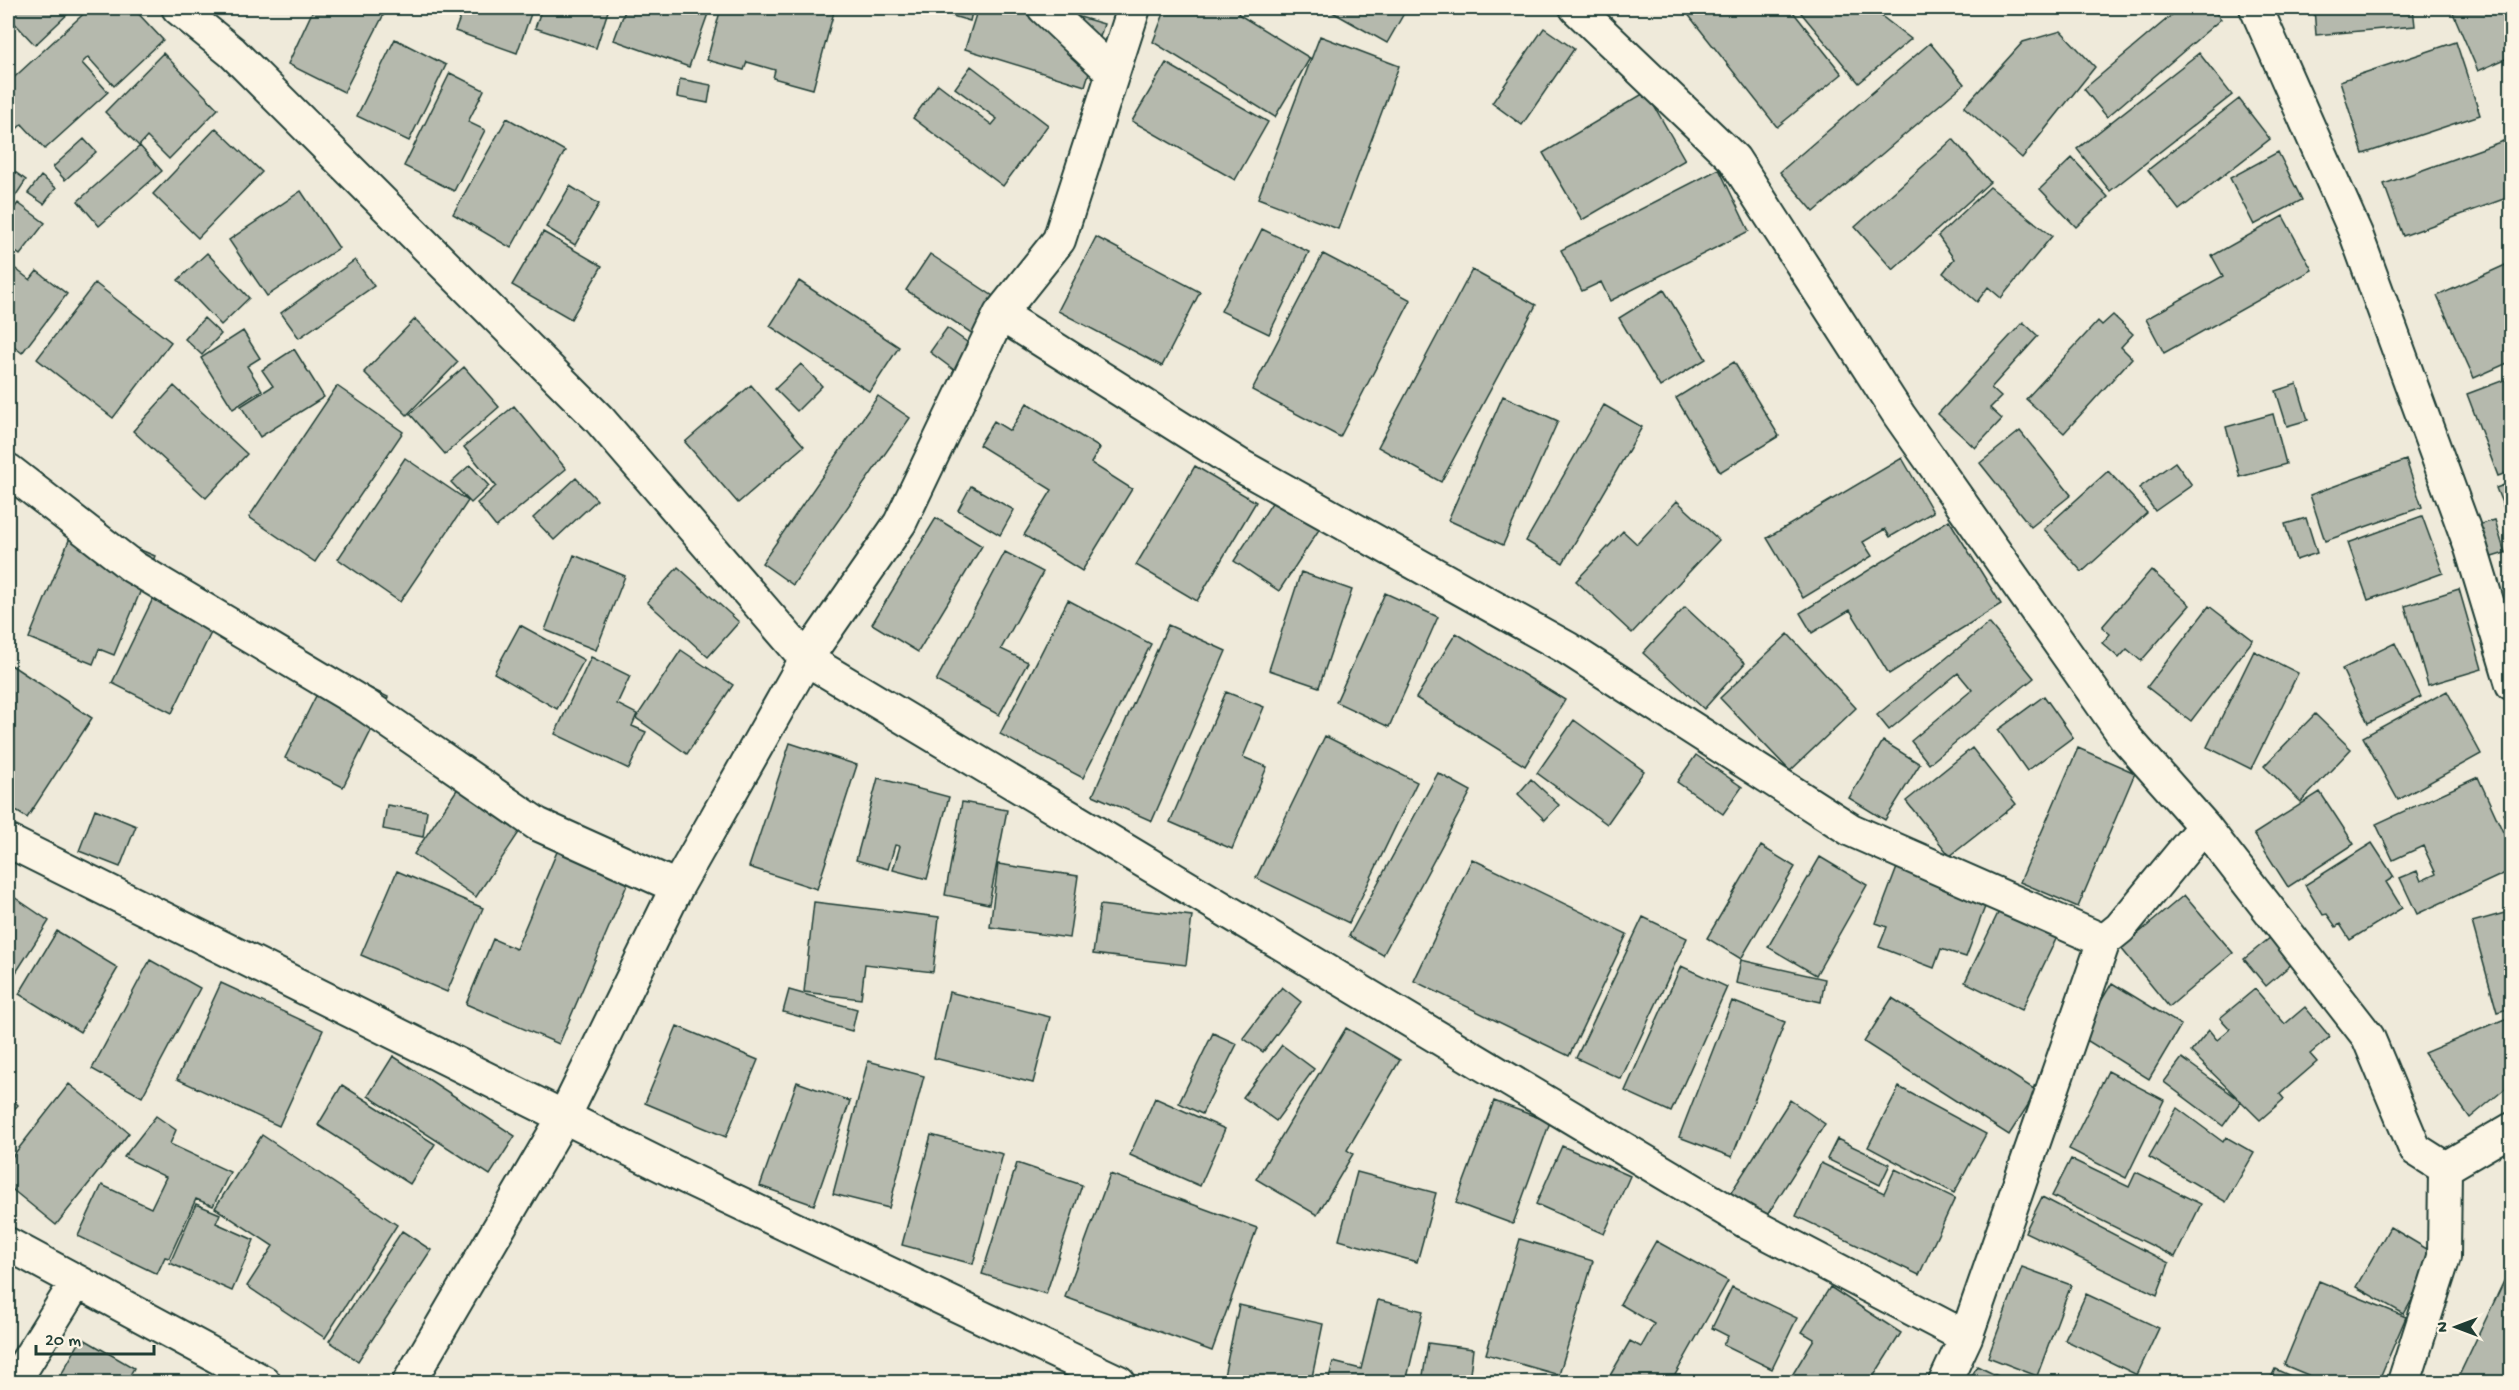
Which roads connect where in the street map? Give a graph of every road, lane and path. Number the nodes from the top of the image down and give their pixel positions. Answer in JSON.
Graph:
{"nodes":[{"id":1,"x":178,"y":8,"type":"edge"},
{"id":2,"x":1044,"y":8,"type":"edge"},
{"id":3,"x":1134,"y":8,"type":"edge"},
{"id":4,"x":1576,"y":8,"type":"edge"},
{"id":5,"x":2256,"y":8,"type":"edge"},
{"id":6,"x":1113,"y":73,"type":"junction"},
{"id":7,"x":999,"y":314,"type":"junction"},
{"id":8,"x":8,"y":470,"type":"edge"},
{"id":9,"x":806,"y":659,"type":"junction"},
{"id":10,"x":2511,"y":684,"type":"edge"},
{"id":11,"x":2204,"y":826,"type":"junction"},
{"id":12,"x":8,"y":841,"type":"edge"},
{"id":13,"x":678,"y":887,"type":"junction"},
{"id":14,"x":2104,"y":941,"type":"junction"},
{"id":15,"x":565,"y":1115,"type":"junction"},
{"id":16,"x":2511,"y":1129,"type":"edge"},
{"id":17,"x":2445,"y":1168,"type":"junction"},
{"id":18,"x":8,"y":1244,"type":"edge"},
{"id":19,"x":77,"y":1281,"type":"junction"},
{"id":20,"x":1966,"y":1337,"type":"junction"},
{"id":21,"x":14,"y":1383,"type":"edge"},
{"id":22,"x":264,"y":1383,"type":"edge"},
{"id":23,"x":409,"y":1383,"type":"edge"},
{"id":24,"x":1119,"y":1383,"type":"edge"},
{"id":25,"x":1945,"y":1383,"type":"edge"},
{"id":26,"x":2404,"y":1383,"type":"edge"}],
"edges":[{"from":1,"to":9,"type":"street"},
{"from":2,"to":6,"type":"street"},
{"from":3,"to":6,"type":"street"},
{"from":4,"to":11,"type":"street"},
{"from":5,"to":10,"type":"street"},
{"from":6,"to":7,"type":"street"},
{"from":7,"to":9,"type":"street"},
{"from":7,"to":14,"type":"street"},
{"from":8,"to":13,"type":"street"},
{"from":9,"to":13,"type":"street"},
{"from":9,"to":20,"type":"street"},
{"from":11,"to":14,"type":"street"},
{"from":11,"to":17,"type":"street"},
{"from":12,"to":15,"type":"street"},
{"from":13,"to":15,"type":"street"},
{"from":14,"to":20,"type":"street"},
{"from":15,"to":23,"type":"street"},
{"from":15,"to":24,"type":"street"},
{"from":16,"to":17,"type":"street"},
{"from":17,"to":26,"type":"street"},
{"from":18,"to":19,"type":"street"},
{"from":19,"to":21,"type":"street"},
{"from":19,"to":22,"type":"street"},
{"from":20,"to":25,"type":"street"}]}
